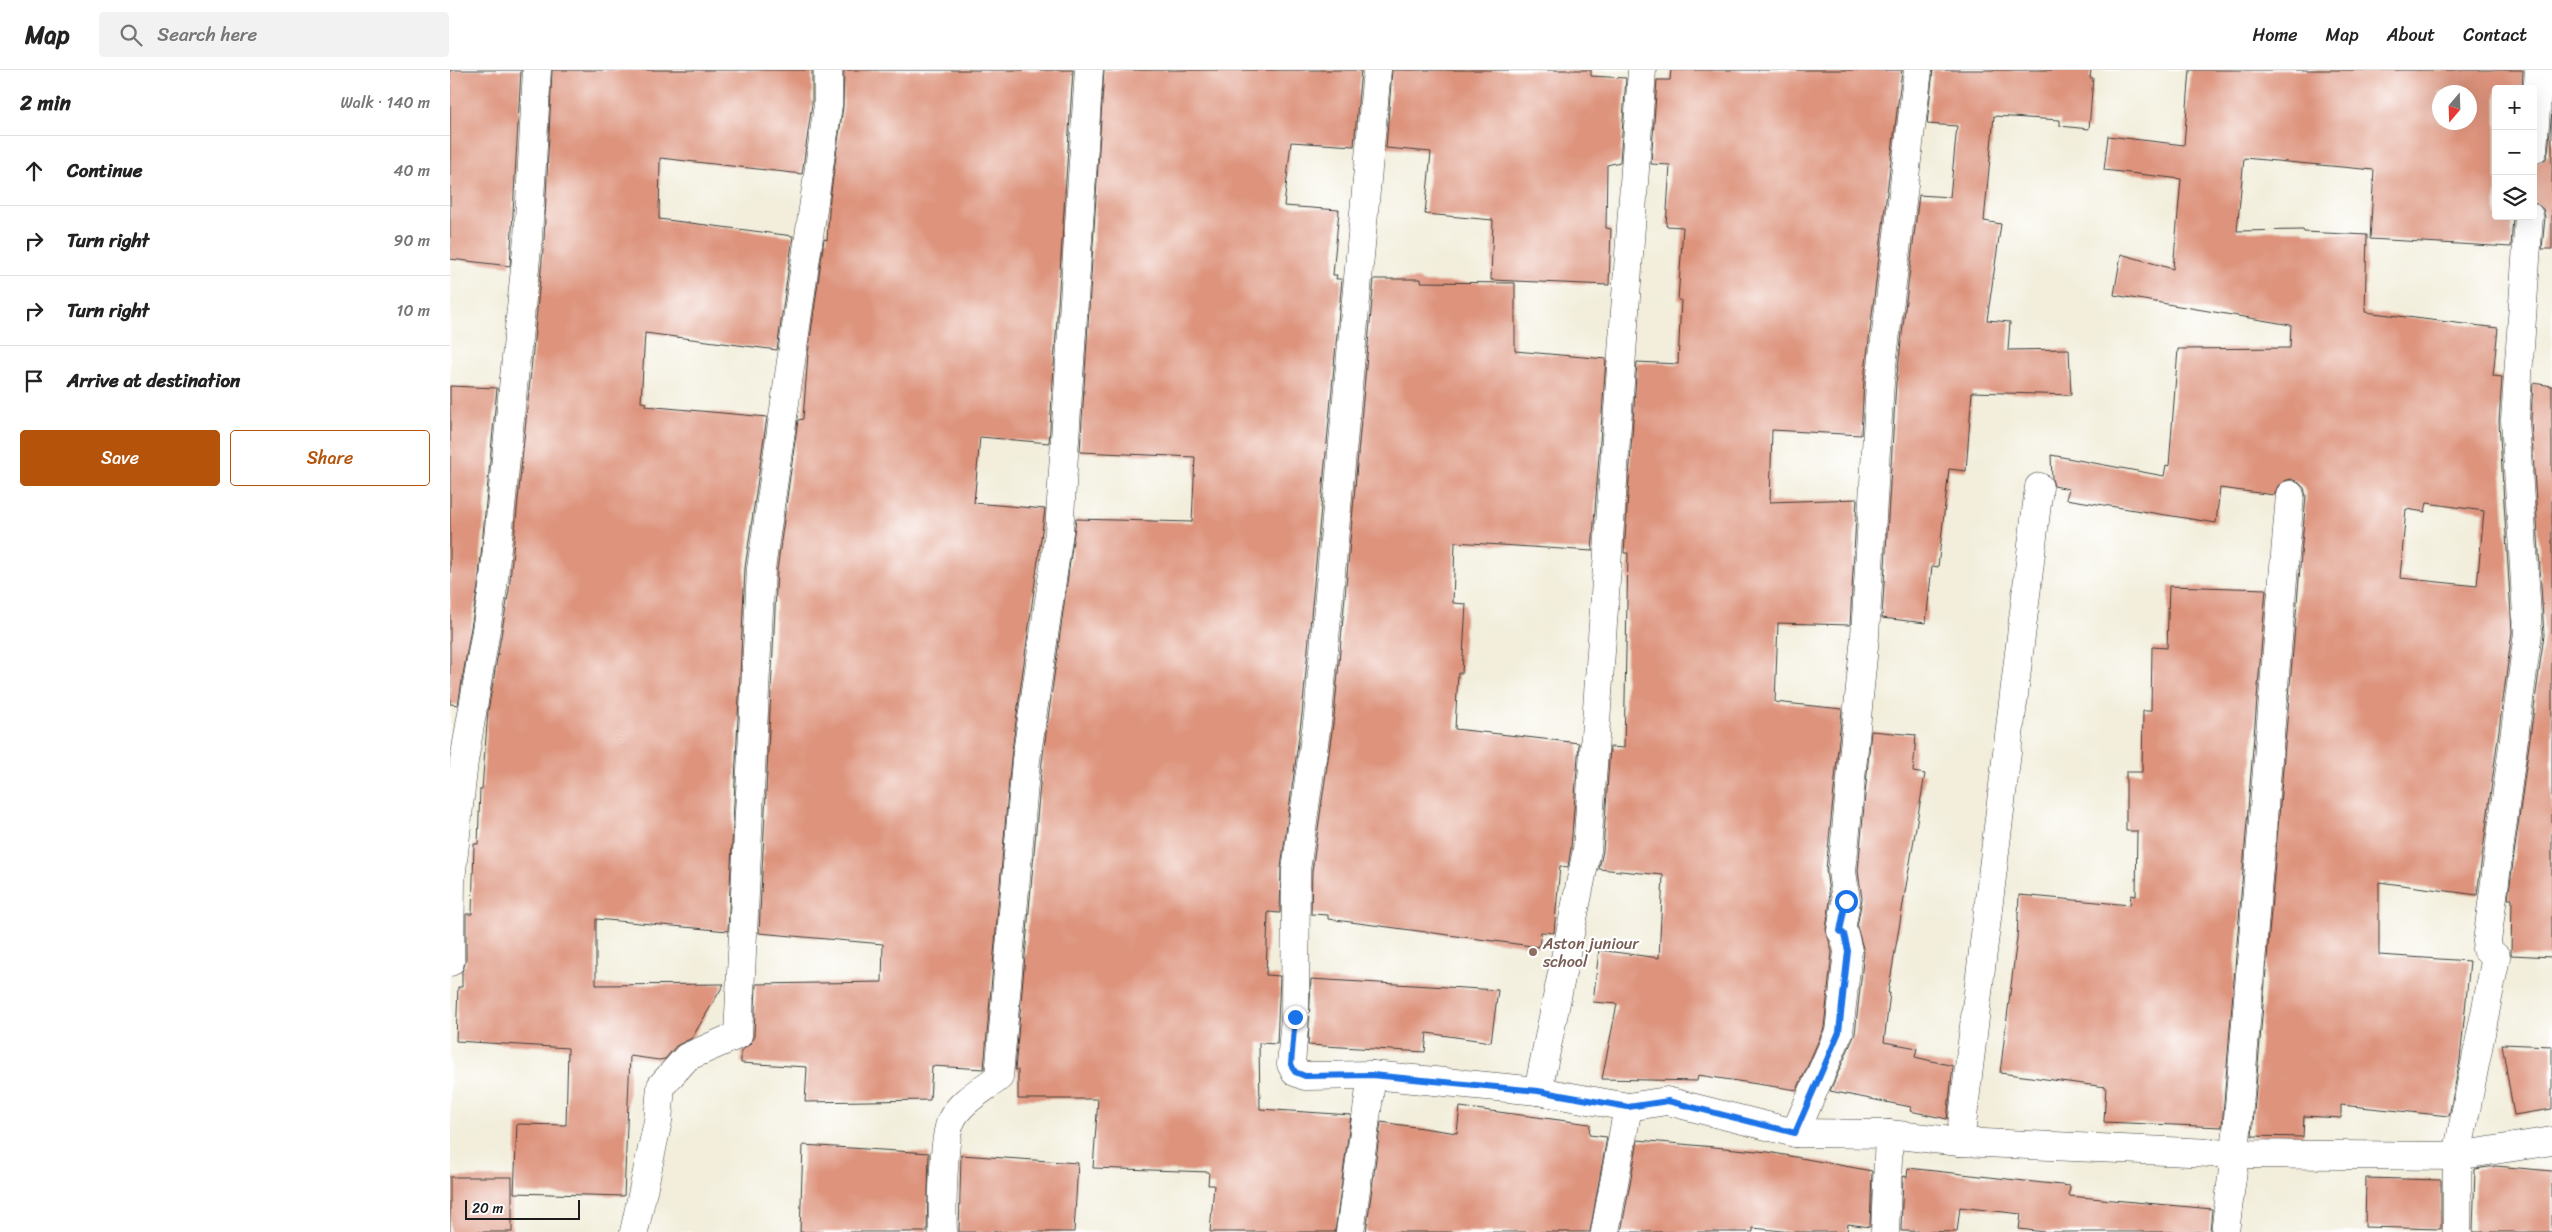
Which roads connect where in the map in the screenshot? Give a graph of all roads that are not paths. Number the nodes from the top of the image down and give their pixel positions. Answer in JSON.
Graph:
{"nodes":[{"id":1,"x":537,"y":70,"type":"edge"},
{"id":2,"x":828,"y":70,"type":"edge"},
{"id":3,"x":1089,"y":70,"type":"edge"},
{"id":4,"x":1377,"y":70,"type":"edge"},
{"id":5,"x":1642,"y":70,"type":"edge"},
{"id":6,"x":1918,"y":70,"type":"edge"},
{"id":7,"x":2539,"y":70,"type":"edge"},
{"id":8,"x":2534,"y":130,"type":"edge"},
{"id":9,"x":2529,"y":220,"type":"edge"},
{"id":10,"x":2039,"y":487,"type":"dead end"},
{"id":11,"x":2290,"y":495,"type":"dead end"},
{"id":12,"x":450,"y":962,"type":"edge"},
{"id":13,"x":1372,"y":1075,"type":"junction"},
{"id":14,"x":1538,"y":1091,"type":"junction"},
{"id":15,"x":1628,"y":1107,"type":"junction"},
{"id":16,"x":1795,"y":1133,"type":"junction"},
{"id":17,"x":1889,"y":1134,"type":"junction"},
{"id":18,"x":2552,"y":1141,"type":"edge"},
{"id":19,"x":1960,"y":1142,"type":"junction"},
{"id":20,"x":2235,"y":1154,"type":"junction"},
{"id":21,"x":2457,"y":1156,"type":"junction"},
{"id":22,"x":634,"y":1232,"type":"edge"},
{"id":23,"x":943,"y":1232,"type":"edge"},
{"id":24,"x":1350,"y":1232,"type":"edge"},
{"id":25,"x":1605,"y":1232,"type":"edge"},
{"id":26,"x":1885,"y":1232,"type":"edge"},
{"id":27,"x":2225,"y":1232,"type":"edge"},
{"id":28,"x":2458,"y":1232,"type":"edge"}],
"edges":[{"from":1,"to":12,"type":"street"},
{"from":2,"to":22,"type":"street"},
{"from":3,"to":23,"type":"street"},
{"from":4,"to":13,"type":"street"},
{"from":5,"to":14,"type":"street"},
{"from":6,"to":16,"type":"street"},
{"from":7,"to":8,"type":"street"},
{"from":9,"to":21,"type":"street"},
{"from":10,"to":19,"type":"street"},
{"from":11,"to":20,"type":"street"},
{"from":13,"to":14,"type":"street"},
{"from":13,"to":24,"type":"street"},
{"from":14,"to":15,"type":"street"},
{"from":15,"to":16,"type":"street"},
{"from":15,"to":25,"type":"street"},
{"from":16,"to":17,"type":"street"},
{"from":17,"to":19,"type":"street"},
{"from":17,"to":26,"type":"street"},
{"from":18,"to":21,"type":"street"},
{"from":19,"to":20,"type":"street"},
{"from":20,"to":21,"type":"street"},
{"from":20,"to":27,"type":"street"},
{"from":21,"to":28,"type":"street"}]}
